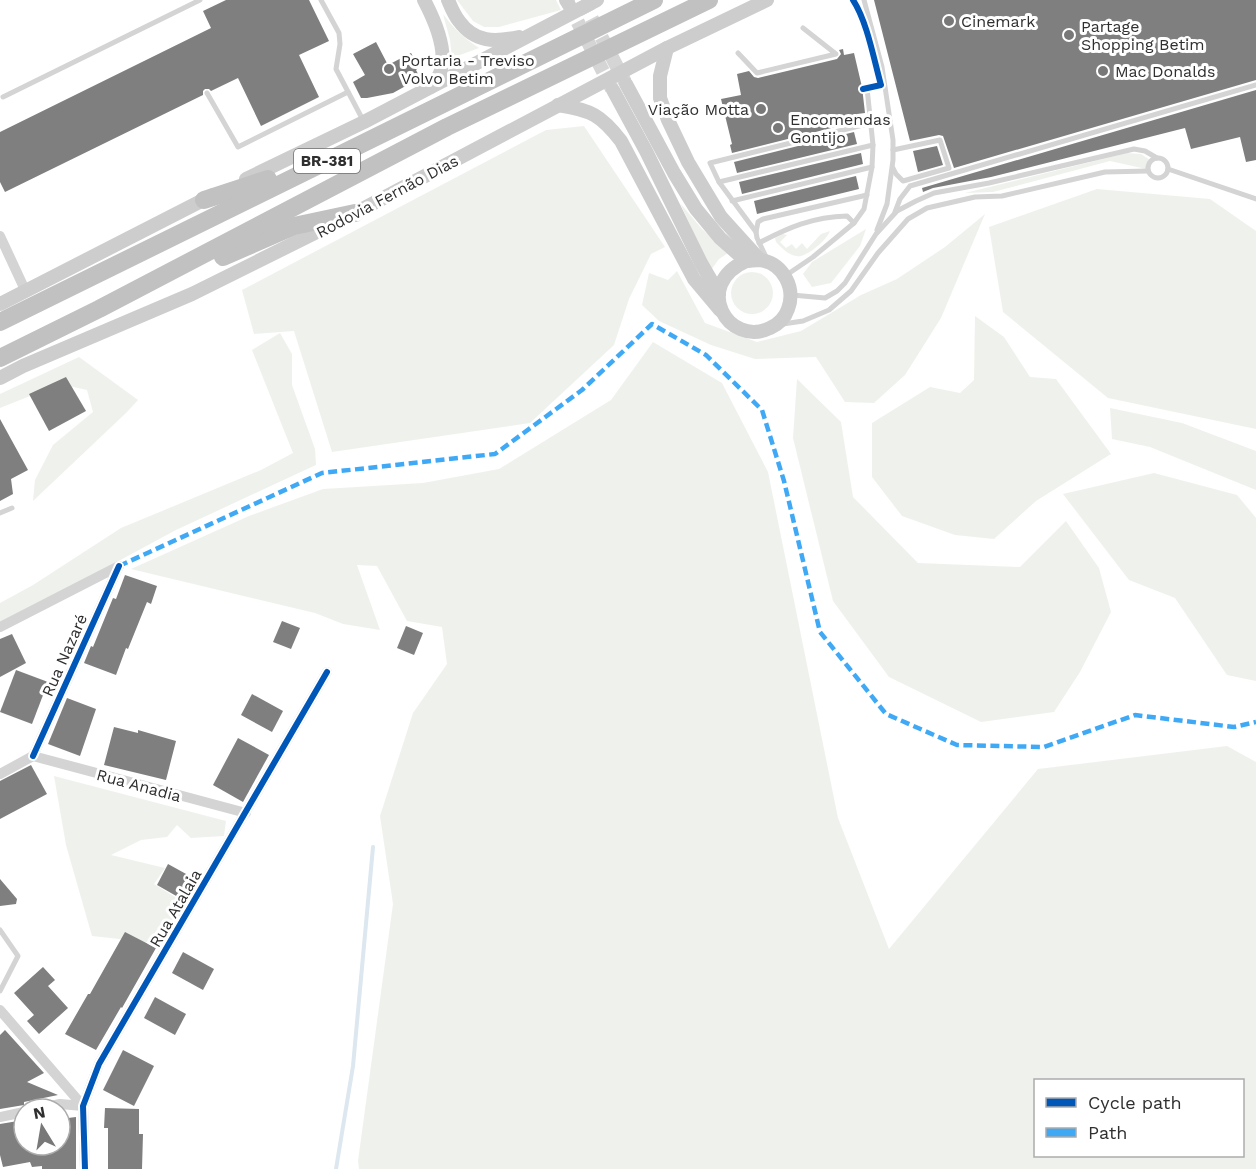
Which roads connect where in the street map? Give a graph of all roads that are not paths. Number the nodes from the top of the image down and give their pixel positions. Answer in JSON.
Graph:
{"nodes":[{"id":1,"x":200,"y":0,"type":"edge"},
{"id":2,"x":321,"y":0,"type":"edge"},
{"id":3,"x":424,"y":0,"type":"edge"},
{"id":4,"x":448,"y":0,"type":"edge"},
{"id":5,"x":597,"y":0,"type":"edge"},
{"id":6,"x":654,"y":0,"type":"edge"},
{"id":7,"x":709,"y":0,"type":"edge"},
{"id":8,"x":767,"y":0,"type":"edge"},
{"id":9,"x":864,"y":0,"type":"edge"},
{"id":10,"x":803,"y":28,"type":"dead end"},
{"id":11,"x":533,"y":35,"type":"junction"},
{"id":12,"x":667,"y":48,"type":"junction"},
{"id":13,"x":738,"y":53,"type":"dead end"},
{"id":14,"x":626,"y":84,"type":"tunnel mouth"},
{"id":15,"x":1256,"y":85,"type":"edge"},
{"id":16,"x":430,"y":88,"type":"junction"},
{"id":17,"x":867,"y":88,"type":"dead end"},
{"id":18,"x":613,"y":90,"type":"tunnel mouth"},
{"id":19,"x":348,"y":92,"type":"junction"},
{"id":20,"x":207,"y":93,"type":"dead end"},
{"id":21,"x":3,"y":97,"type":"dead end"},
{"id":22,"x":558,"y":105,"type":"junction"},
{"id":23,"x":364,"y":122,"type":"junction"},
{"id":24,"x":871,"y":123,"type":"junction"},
{"id":25,"x":873,"y":145,"type":"junction"},
{"id":26,"x":893,"y":150,"type":"junction"},
{"id":27,"x":1157,"y":158,"type":"junction"},
{"id":28,"x":327,"y":161,"type":"junction"},
{"id":29,"x":872,"y":167,"type":"junction"},
{"id":30,"x":892,"y":167,"type":"junction"},
{"id":31,"x":1168,"y":169,"type":"junction"},
{"id":32,"x":1148,"y":171,"type":"junction"},
{"id":33,"x":719,"y":182,"type":"junction"},
{"id":34,"x":867,"y":195,"type":"junction"},
{"id":35,"x":1256,"y":199,"type":"edge"},
{"id":36,"x":204,"y":200,"type":"junction"},
{"id":37,"x":732,"y":201,"type":"junction"},
{"id":38,"x":895,"y":212,"type":"junction"},
{"id":39,"x":356,"y":213,"type":"junction"},
{"id":40,"x":854,"y":223,"type":"junction"},
{"id":41,"x":756,"y":232,"type":"junction"},
{"id":42,"x":876,"y":234,"type":"junction"},
{"id":43,"x":0,"y":236,"type":"edge"},
{"id":44,"x":759,"y":243,"type":"junction"},
{"id":45,"x":758,"y":262,"type":"junction"},
{"id":46,"x":785,"y":276,"type":"junction"},
{"id":47,"x":26,"y":292,"type":"junction"},
{"id":48,"x":719,"y":294,"type":"junction"},
{"id":49,"x":791,"y":295,"type":"junction"},
{"id":50,"x":0,"y":304,"type":"edge"},
{"id":51,"x":94,"y":311,"type":"junction"},
{"id":52,"x":723,"y":314,"type":"junction"},
{"id":53,"x":0,"y":322,"type":"edge"},
{"id":54,"x":775,"y":326,"type":"junction"},
{"id":55,"x":0,"y":358,"type":"edge"},
{"id":56,"x":0,"y":378,"type":"edge"},
{"id":57,"x":12,"y":508,"type":"dead end"},
{"id":58,"x":0,"y":513,"type":"edge"},
{"id":59,"x":0,"y":627,"type":"edge"},
{"id":60,"x":327,"y":672,"type":"dead end"},
{"id":61,"x":33,"y":756,"type":"junction"},
{"id":62,"x":0,"y":774,"type":"edge"},
{"id":63,"x":246,"y":813,"type":"junction"},
{"id":64,"x":0,"y":930,"type":"edge"},
{"id":65,"x":0,"y":991,"type":"edge"},
{"id":66,"x":0,"y":1010,"type":"edge"},
{"id":67,"x":72,"y":1105,"type":"edge"},
{"id":68,"x":83,"y":1106,"type":"junction"},
{"id":69,"x":85,"y":1169,"type":"edge"}],
"edges":[{"from":1,"to":21,"type":"lane"},
{"from":2,"to":19,"type":"lane"},
{"from":3,"to":16,"type":"main road"},
{"from":4,"to":11,"type":"main road"},
{"from":5,"to":11,"type":"main road","number":"BR-381"},
{"from":6,"to":28,"type":"highway","number":"BR-381"},
{"from":7,"to":51,"type":"highway","name":"Rodovia Fernão Dias","number":"BR-381"},
{"from":8,"to":12,"type":"main road","name":"Rodovia Fernão Dias"},
{"from":9,"to":26,"type":"lane"},
{"from":10,"to":13,"type":"lane"},
{"from":11,"to":16,"type":"main road","number":"BR-381"},
{"from":12,"to":22,"type":"main road","name":"Rodovia Fernão Dias"},
{"from":12,"to":45,"type":"main road"},
{"from":14,"to":45,"type":"main road"},
{"from":15,"to":38,"type":"lane"},
{"from":16,"to":23,"type":"main road","number":"BR-381"},
{"from":17,"to":24,"type":"lane"},
{"from":18,"to":48,"type":"main road"},
{"from":19,"to":20,"type":"lane"},
{"from":19,"to":23,"type":"lane"},
{"from":22,"to":39,"type":"main road","name":"Rodovia Fernão Dias"},
{"from":22,"to":52,"type":"main road"},
{"from":23,"to":36,"type":"main road","number":"BR-381"},
{"from":24,"to":25,"type":"lane"},
{"from":24,"to":33,"type":"lane"},
{"from":25,"to":29,"type":"lane"},
{"from":25,"to":33,"type":"lane"},
{"from":26,"to":30,"type":"lane"},
{"from":26,"to":30,"type":"lane"},
{"from":27,"to":31,"type":"lane"},
{"from":27,"to":32,"type":"lane"},
{"from":27,"to":38,"type":"lane"},
{"from":28,"to":36,"type":"highway"},
{"from":28,"to":53,"type":"highway","number":"BR-381"},
{"from":29,"to":34,"type":"lane"},
{"from":29,"to":37,"type":"lane"},
{"from":30,"to":42,"type":"lane"},
{"from":31,"to":32,"type":"lane"},
{"from":31,"to":35,"type":"lane"},
{"from":32,"to":54,"type":"lane"},
{"from":33,"to":37,"type":"lane"},
{"from":34,"to":40,"type":"lane"},
{"from":34,"to":41,"type":"lane"},
{"from":36,"to":47,"type":"main road","number":"BR-381"},
{"from":37,"to":41,"type":"lane"},
{"from":38,"to":42,"type":"lane"},
{"from":39,"to":51,"type":"highway"},
{"from":39,"to":56,"type":"main road","name":"Rodovia Fernão Dias"},
{"from":40,"to":44,"type":"lane"},
{"from":40,"to":46,"type":"lane"},
{"from":41,"to":44,"type":"lane"},
{"from":42,"to":49,"type":"lane"},
{"from":43,"to":47,"type":"street"},
{"from":44,"to":45,"type":"lane"},
{"from":45,"to":46,"type":"main road"},
{"from":45,"to":48,"type":"main road"},
{"from":46,"to":49,"type":"main road"},
{"from":47,"to":50,"type":"main road","number":"BR-381"},
{"from":48,"to":52,"type":"main road"},
{"from":49,"to":54,"type":"main road"},
{"from":51,"to":55,"type":"highway","name":"Rodovia Fernão Dias","number":"BR-381"},
{"from":52,"to":54,"type":"main road"},
{"from":57,"to":58,"type":"lane"},
{"from":59,"to":61,"type":"street","name":"Rua Nazaré"},
{"from":60,"to":63,"type":"street","name":"Rua Atalaia"},
{"from":61,"to":62,"type":"street"},
{"from":61,"to":63,"type":"street","name":"Rua Anadia"},
{"from":63,"to":68,"type":"street","name":"Rua Atalaia"},
{"from":64,"to":65,"type":"lane"},
{"from":66,"to":68,"type":"street"},
{"from":67,"to":68,"type":"street"},
{"from":68,"to":69,"type":"street","name":"Rua Atalaia"}]}
